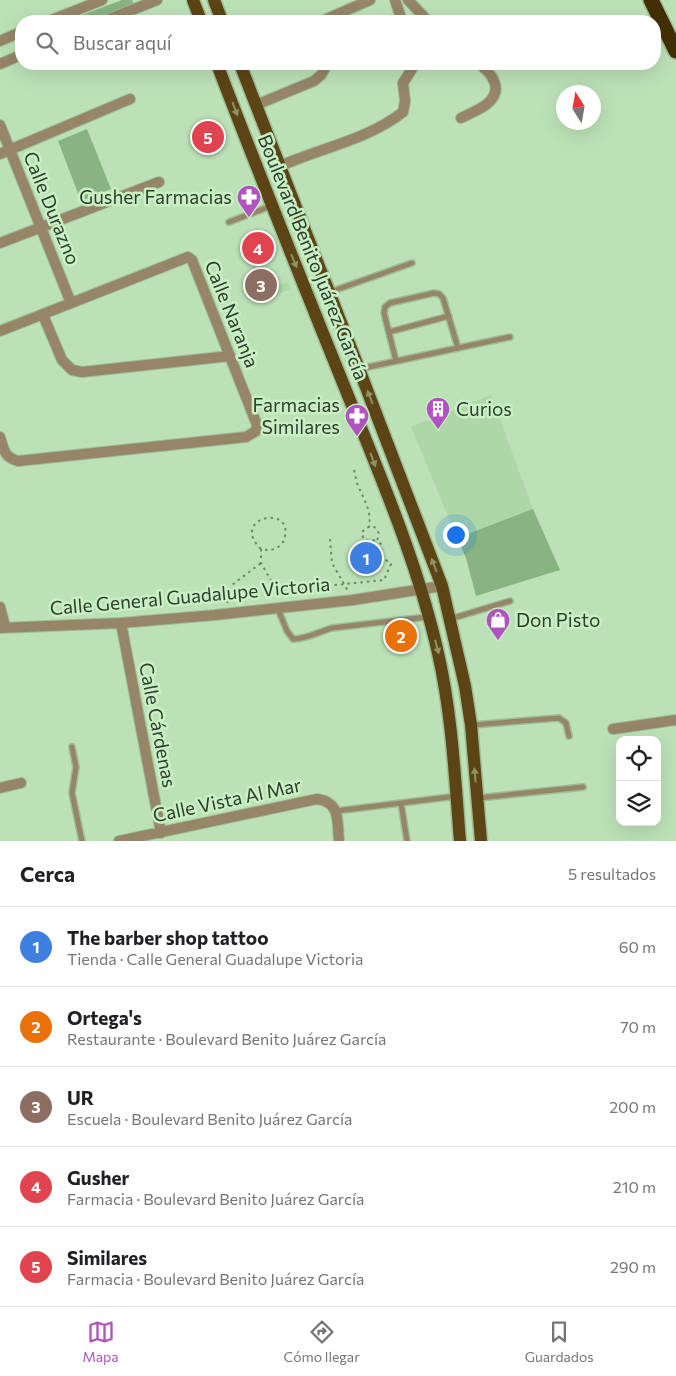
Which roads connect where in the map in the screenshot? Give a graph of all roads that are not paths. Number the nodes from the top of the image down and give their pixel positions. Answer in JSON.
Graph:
{"nodes":[{"id":1,"x":102,"y":0,"type":"edge"},
{"id":2,"x":157,"y":0,"type":"edge"},
{"id":3,"x":193,"y":0,"type":"edge"},
{"id":4,"x":214,"y":0,"type":"edge"},
{"id":5,"x":370,"y":0,"type":"edge"},
{"id":6,"x":395,"y":0,"type":"edge"},
{"id":7,"x":408,"y":0,"type":"edge"},
{"id":8,"x":651,"y":0,"type":"edge"},
{"id":9,"x":656,"y":0,"type":"edge"},
{"id":10,"x":135,"y":4,"type":"edge"},
{"id":11,"x":64,"y":15,"type":"edge"},
{"id":12,"x":115,"y":15,"type":"edge"},
{"id":13,"x":199,"y":15,"type":"edge"},
{"id":14,"x":220,"y":15,"type":"edge"},
{"id":15,"x":336,"y":15,"type":"edge"},
{"id":16,"x":400,"y":15,"type":"edge"},
{"id":17,"x":422,"y":15,"type":"edge"},
{"id":18,"x":658,"y":15,"type":"edge"},
{"id":19,"x":661,"y":20,"type":"edge"},
{"id":20,"x":15,"y":35,"type":"edge"},
{"id":21,"x":0,"y":41,"type":"edge"},
{"id":22,"x":673,"y":45,"type":"edge"},
{"id":23,"x":15,"y":58,"type":"edge"},
{"id":24,"x":0,"y":64,"type":"edge"},
{"id":25,"x":219,"y":70,"type":"edge"},
{"id":26,"x":242,"y":70,"type":"edge"},
{"id":27,"x":324,"y":70,"type":"edge"},
{"id":28,"x":411,"y":70,"type":"edge"},
{"id":29,"x":487,"y":70,"type":"edge"},
{"id":30,"x":130,"y":100,"type":"dead end"},
{"id":31,"x":256,"y":105,"type":"junction"},
{"id":32,"x":461,"y":118,"type":"dead end"},
{"id":33,"x":0,"y":125,"type":"edge"},
{"id":34,"x":5,"y":152,"type":"edge"},
{"id":35,"x":280,"y":166,"type":"junction"},
{"id":36,"x":159,"y":182,"type":"dead end"},
{"id":37,"x":271,"y":206,"type":"junction"},
{"id":38,"x":229,"y":222,"type":"dead end"},
{"id":39,"x":40,"y":228,"type":"junction"},
{"id":40,"x":0,"y":243,"type":"edge"},
{"id":41,"x":412,"y":263,"type":"dead end"},
{"id":42,"x":329,"y":292,"type":"junction"},
{"id":43,"x":71,"y":303,"type":"junction"},
{"id":44,"x":43,"y":315,"type":"junction"},
{"id":45,"x":449,"y":316,"type":"junction"},
{"id":46,"x":0,"y":331,"type":"edge"},
{"id":47,"x":389,"y":332,"type":"junction"},
{"id":48,"x":510,"y":337,"type":"dead end"},
{"id":49,"x":458,"y":348,"type":"junction"},
{"id":50,"x":230,"y":356,"type":"junction"},
{"id":51,"x":396,"y":361,"type":"junction"},
{"id":52,"x":360,"y":369,"type":"junction"},
{"id":53,"x":0,"y":437,"type":"edge"},
{"id":54,"x":442,"y":586,"type":"junction"},
{"id":55,"x":421,"y":590,"type":"junction"},
{"id":56,"x":510,"y":601,"type":"dead end"},
{"id":57,"x":0,"y":607,"type":"edge"},
{"id":58,"x":278,"y":608,"type":"junction"},
{"id":59,"x":428,"y":616,"type":"junction"},
{"id":60,"x":450,"y":619,"type":"junction"},
{"id":61,"x":121,"y":623,"type":"junction"},
{"id":62,"x":3,"y":627,"type":"edge"},
{"id":63,"x":676,"y":720,"type":"edge"},
{"id":64,"x":471,"y":725,"type":"junction"},
{"id":65,"x":613,"y":729,"type":"dead end"},
{"id":66,"x":569,"y":736,"type":"dead end"},
{"id":67,"x":72,"y":747,"type":"dead end"},
{"id":68,"x":21,"y":783,"type":"dead end"},
{"id":69,"x":583,"y":787,"type":"dead end"},
{"id":70,"x":0,"y":788,"type":"edge"},
{"id":71,"x":457,"y":796,"type":"junction"},
{"id":72,"x":477,"y":798,"type":"junction"},
{"id":73,"x":401,"y":803,"type":"junction"},
{"id":74,"x":336,"y":811,"type":"junction"},
{"id":75,"x":161,"y":833,"type":"junction"},
{"id":76,"x":82,"y":841,"type":"edge"},
{"id":77,"x":119,"y":841,"type":"edge"},
{"id":78,"x":339,"y":841,"type":"edge"},
{"id":79,"x":407,"y":841,"type":"edge"},
{"id":80,"x":460,"y":841,"type":"edge"},
{"id":81,"x":481,"y":841,"type":"edge"}],
"edges":[{"from":1,"to":11,"type":"street"},
{"from":2,"to":10,"type":"street"},
{"from":3,"to":13,"type":"main road"},
{"from":4,"to":14,"type":"main road"},
{"from":5,"to":15,"type":"street"},
{"from":6,"to":16,"type":"street"},
{"from":7,"to":17,"type":"street"},
{"from":8,"to":18,"type":"highway"},
{"from":9,"to":22,"type":"highway"},
{"from":10,"to":12,"type":"street"},
{"from":19,"to":22,"type":"highway"},
{"from":20,"to":21,"type":"street"},
{"from":23,"to":24,"type":"street"},
{"from":25,"to":37,"type":"main road","name":"Boulevard Benito Juárez García","one_way":true},
{"from":26,"to":31,"type":"main road","name":"Boulevard Benito Juárez García"},
{"from":27,"to":31,"type":"street"},
{"from":28,"to":35,"type":"street"},
{"from":29,"to":32,"type":"street"},
{"from":30,"to":34,"type":"street"},
{"from":31,"to":35,"type":"main road","name":"Boulevard Benito Juárez García"},
{"from":33,"to":34,"type":"street","name":"Calle Durazno"},
{"from":34,"to":39,"type":"street","name":"Calle Durazno"},
{"from":35,"to":42,"type":"main road","name":"Boulevard Benito Juárez García"},
{"from":36,"to":39,"type":"street"},
{"from":37,"to":38,"type":"lane"},
{"from":37,"to":55,"type":"main road","name":"Boulevard Benito Juárez García","one_way":true},
{"from":39,"to":40,"type":"street"},
{"from":39,"to":43,"type":"street","name":"Calle Durazno"},
{"from":41,"to":42,"type":"lane"},
{"from":42,"to":52,"type":"main road","name":"Boulevard Benito Juárez García"},
{"from":43,"to":44,"type":"street","name":"Calle Naranja"},
{"from":43,"to":50,"type":"street","name":"Calle Naranja"},
{"from":44,"to":46,"type":"street","name":"Calle Naranja"},
{"from":44,"to":50,"type":"street"},
{"from":45,"to":47,"type":"lane"},
{"from":45,"to":47,"type":"lane"},
{"from":45,"to":49,"type":"lane"},
{"from":47,"to":51,"type":"lane"},
{"from":48,"to":49,"type":"lane"},
{"from":49,"to":51,"type":"lane"},
{"from":50,"to":53,"type":"street","name":"Calle Naranja"},
{"from":51,"to":52,"type":"lane"},
{"from":54,"to":52,"type":"main road","name":"Boulevard Benito Juárez García","one_way":true},
{"from":54,"to":55,"type":"street","name":"Calle General Guadalupe Victoria"},
{"from":54,"to":60,"type":"main road","name":"Boulevard Benito Juárez García"},
{"from":55,"to":58,"type":"street","name":"Calle General Guadalupe Victoria"},
{"from":55,"to":59,"type":"main road","name":"Boulevard Benito Juárez García"},
{"from":56,"to":60,"type":"lane"},
{"from":57,"to":62,"type":"street"},
{"from":58,"to":59,"type":"lane"},
{"from":58,"to":61,"type":"street","name":"Calle General Guadalupe Victoria"},
{"from":59,"to":71,"type":"main road","name":"Boulevard Benito Juárez García","one_way":true},
{"from":60,"to":64,"type":"main road","name":"Boulevard Benito Juárez García"},
{"from":61,"to":62,"type":"street","name":"Calle General Guadalupe Victoria"},
{"from":61,"to":75,"type":"street","name":"Calle Cárdenas"},
{"from":63,"to":65,"type":"street"},
{"from":64,"to":66,"type":"lane"},
{"from":72,"to":64,"type":"main road","name":"Boulevard Benito Juárez García","one_way":true},
{"from":67,"to":76,"type":"lane"},
{"from":68,"to":70,"type":"street"},
{"from":69,"to":72,"type":"lane"},
{"from":71,"to":73,"type":"lane"},
{"from":71,"to":80,"type":"main road","name":"Boulevard Benito Juárez García"},
{"from":72,"to":81,"type":"main road","name":"Boulevard Benito Juárez García"},
{"from":73,"to":74,"type":"lane"},
{"from":73,"to":79,"type":"lane"},
{"from":74,"to":75,"type":"street","name":"Calle Vista Al Mar"},
{"from":74,"to":78,"type":"street"},
{"from":75,"to":77,"type":"street","name":"Calle Vista Al Mar"}]}
